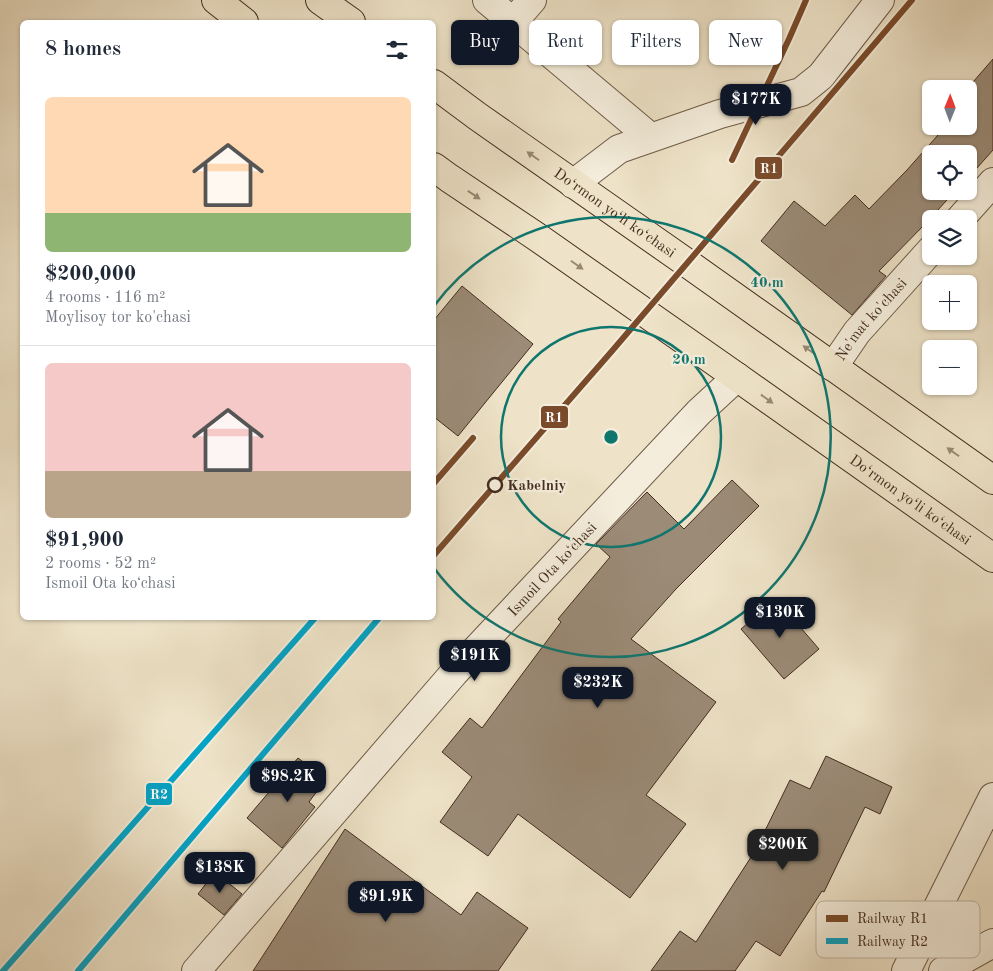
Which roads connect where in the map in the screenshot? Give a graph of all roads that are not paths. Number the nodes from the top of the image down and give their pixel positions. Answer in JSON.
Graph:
{"nodes":[{"id":1,"x":216,"y":0,"type":"edge"},
{"id":2,"x":320,"y":0,"type":"edge"},
{"id":3,"x":487,"y":0,"type":"edge"},
{"id":4,"x":532,"y":0,"type":"edge"},
{"id":5,"x":880,"y":0,"type":"edge"},
{"id":6,"x":241,"y":20,"type":"edge"},
{"id":7,"x":347,"y":20,"type":"edge"},
{"id":8,"x":511,"y":20,"type":"edge"},
{"id":9,"x":515,"y":20,"type":"edge"},
{"id":10,"x":519,"y":27,"type":"edge"},
{"id":11,"x":436,"y":85,"type":"edge"},
{"id":12,"x":650,"y":137,"type":"junction"},
{"id":13,"x":436,"y":168,"type":"edge"},
{"id":14,"x":993,"y":182,"type":"edge"},
{"id":15,"x":573,"y":184,"type":"junction"},
{"id":16,"x":968,"y":210,"type":"edge"},
{"id":17,"x":922,"y":260,"type":"edge"},
{"id":18,"x":833,"y":367,"type":"junction"},
{"id":19,"x":737,"y":377,"type":"junction"},
{"id":20,"x":993,"y":480,"type":"edge"},
{"id":21,"x":993,"y":558,"type":"edge"},
{"id":22,"x":993,"y":797,"type":"edge"},
{"id":23,"x":941,"y":901,"type":"edge"},
{"id":24,"x":993,"y":943,"type":"edge"},
{"id":25,"x":980,"y":950,"type":"edge"},
{"id":26,"x":912,"y":958,"type":"edge"},
{"id":27,"x":967,"y":958,"type":"edge"},
{"id":28,"x":196,"y":971,"type":"edge"},
{"id":29,"x":906,"y":971,"type":"edge"},
{"id":30,"x":944,"y":971,"type":"edge"}],
"edges":[{"from":1,"to":6,"type":"main road"},
{"from":2,"to":7,"type":"main road"},
{"from":3,"to":8,"type":"street"},
{"from":4,"to":9,"type":"street"},
{"from":5,"to":12,"type":"street"},
{"from":10,"to":12,"type":"street"},
{"from":15,"to":11,"type":"main road","name":"Do‘rmon yo‘li ko‘chasi","one_way":true},
{"from":12,"to":15,"type":"street"},
{"from":13,"to":19,"type":"main road","name":"Do‘rmon yo‘li ko‘chasi","one_way":true},
{"from":14,"to":16,"type":"street"},
{"from":18,"to":15,"type":"main road","name":"Do‘rmon yo‘li ko‘chasi","one_way":true},
{"from":17,"to":18,"type":"street","name":"Ne'mat ko'chasi"},
{"from":20,"to":18,"type":"main road","name":"Do‘rmon yo‘li ko‘chasi","one_way":true},
{"from":19,"to":21,"type":"main road","name":"Do‘rmon yo‘li ko‘chasi","one_way":true},
{"from":19,"to":28,"type":"street","name":"Ismoil Ota koʻchasi"},
{"from":22,"to":23,"type":"street"},
{"from":24,"to":25,"type":"street"},
{"from":26,"to":29,"type":"street"},
{"from":27,"to":30,"type":"street"}]}
